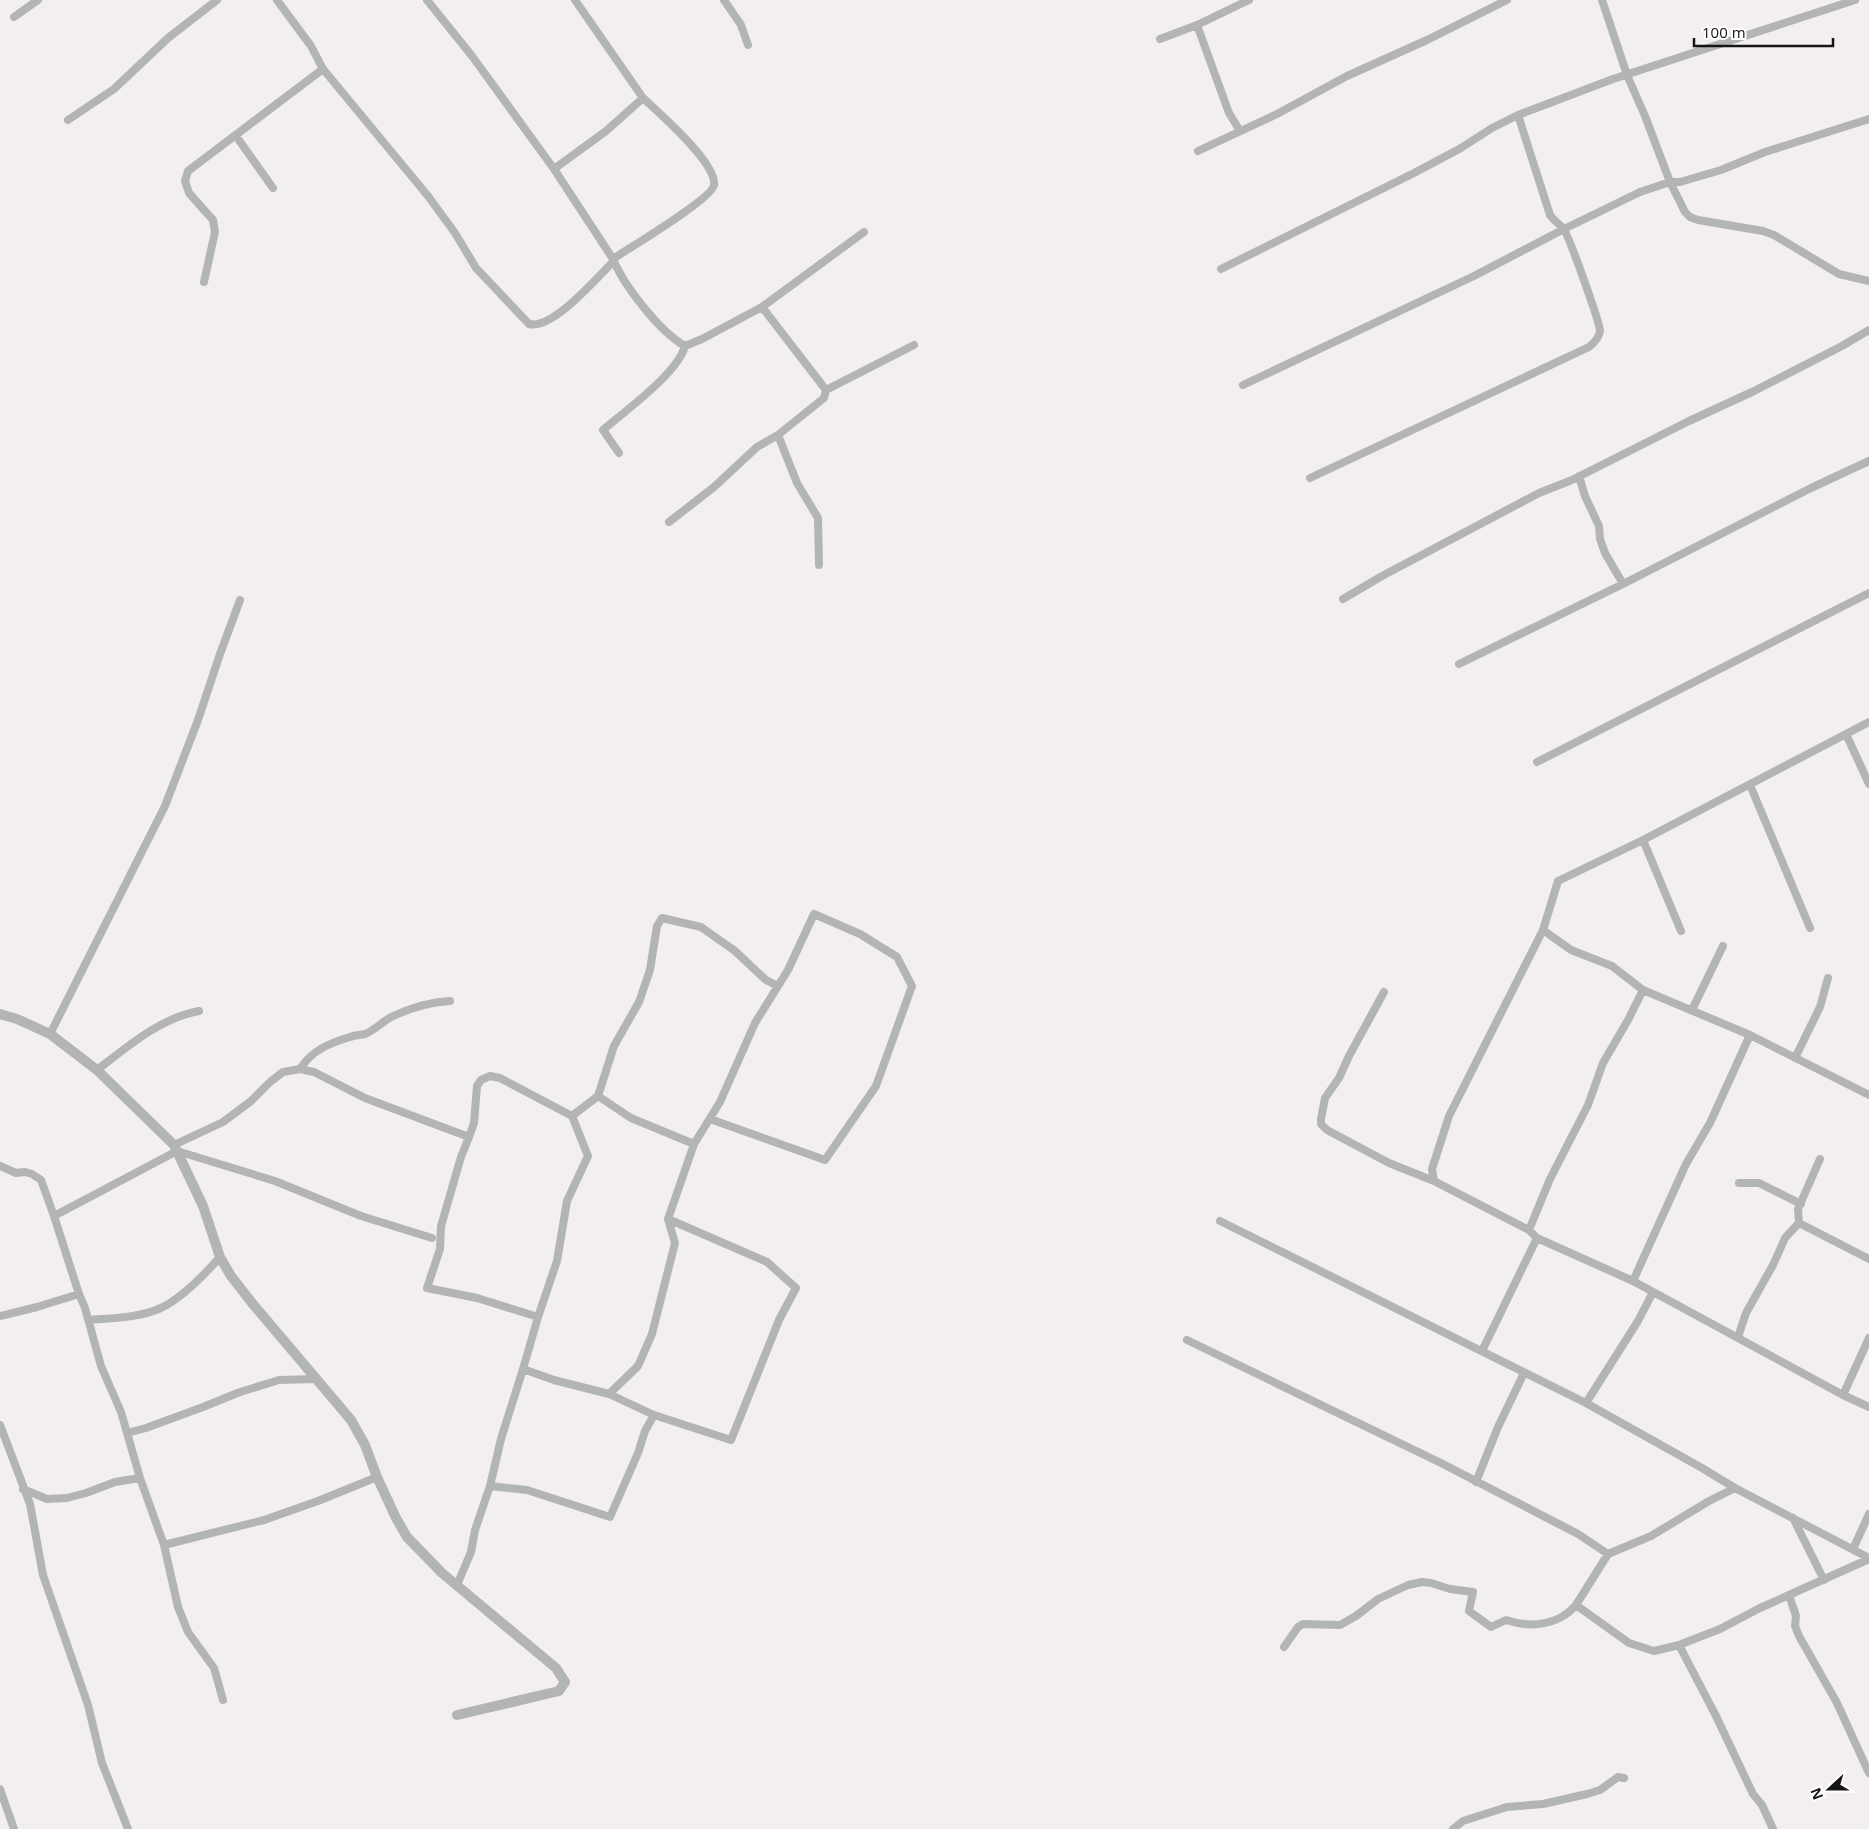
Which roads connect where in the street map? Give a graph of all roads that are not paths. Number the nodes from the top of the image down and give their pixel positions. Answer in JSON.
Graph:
{"nodes":[{"id":1,"x":38,"y":0,"type":"edge"},
{"id":2,"x":218,"y":0,"type":"edge"},
{"id":3,"x":277,"y":0,"type":"edge"},
{"id":4,"x":427,"y":0,"type":"edge"},
{"id":5,"x":575,"y":0,"type":"edge"},
{"id":6,"x":724,"y":0,"type":"edge"},
{"id":7,"x":1249,"y":0,"type":"edge"},
{"id":8,"x":1508,"y":0,"type":"edge"},
{"id":9,"x":1602,"y":0,"type":"edge"},
{"id":10,"x":1855,"y":0,"type":"edge"},
{"id":11,"x":14,"y":17,"type":"dead end"},
{"id":12,"x":1197,"y":25,"type":"junction"},
{"id":13,"x":1160,"y":39,"type":"dead end"},
{"id":14,"x":748,"y":45,"type":"dead end"},
{"id":15,"x":323,"y":69,"type":"junction"},
{"id":16,"x":1627,"y":76,"type":"junction"},
{"id":17,"x":642,"y":98,"type":"junction"},
{"id":18,"x":1518,"y":115,"type":"junction"},
{"id":19,"x":1869,"y":119,"type":"edge"},
{"id":20,"x":68,"y":120,"type":"dead end"},
{"id":21,"x":1240,"y":130,"type":"junction"},
{"id":22,"x":236,"y":136,"type":"junction"},
{"id":23,"x":1198,"y":151,"type":"dead end"},
{"id":24,"x":554,"y":169,"type":"junction"},
{"id":25,"x":1670,"y":182,"type":"junction"},
{"id":26,"x":273,"y":188,"type":"dead end"},
{"id":27,"x":1564,"y":229,"type":"junction"},
{"id":28,"x":864,"y":232,"type":"dead end"},
{"id":29,"x":614,"y":260,"type":"junction"},
{"id":30,"x":1222,"y":269,"type":"dead end"},
{"id":31,"x":1869,"y":281,"type":"edge"},
{"id":32,"x":204,"y":282,"type":"dead end"},
{"id":33,"x":762,"y":306,"type":"junction"},
{"id":34,"x":1869,"y":330,"type":"edge"},
{"id":35,"x":914,"y":345,"type":"dead end"},
{"id":36,"x":685,"y":346,"type":"junction"},
{"id":37,"x":1243,"y":385,"type":"dead end"},
{"id":38,"x":826,"y":390,"type":"junction"},
{"id":39,"x":778,"y":435,"type":"junction"},
{"id":40,"x":619,"y":453,"type":"dead end"},
{"id":41,"x":1869,"y":461,"type":"edge"},
{"id":42,"x":1579,"y":476,"type":"junction"},
{"id":43,"x":1310,"y":478,"type":"dead end"},
{"id":44,"x":669,"y":522,"type":"dead end"},
{"id":45,"x":819,"y":565,"type":"dead end"},
{"id":46,"x":1623,"y":584,"type":"junction"},
{"id":47,"x":1869,"y":593,"type":"edge"},
{"id":48,"x":1343,"y":599,"type":"dead end"},
{"id":49,"x":240,"y":600,"type":"dead end"},
{"id":50,"x":1459,"y":664,"type":"dead end"},
{"id":51,"x":1869,"y":722,"type":"edge"},
{"id":52,"x":1846,"y":734,"type":"junction"},
{"id":53,"x":1537,"y":762,"type":"dead end"},
{"id":54,"x":1869,"y":784,"type":"edge"},
{"id":55,"x":1750,"y":785,"type":"junction"},
{"id":56,"x":1643,"y":840,"type":"junction"},
{"id":57,"x":1810,"y":928,"type":"dead end"},
{"id":58,"x":1543,"y":930,"type":"junction"},
{"id":59,"x":1681,"y":931,"type":"dead end"},
{"id":60,"x":1723,"y":946,"type":"dead end"},
{"id":61,"x":1828,"y":978,"type":"dead end"},
{"id":62,"x":778,"y":986,"type":"junction"},
{"id":63,"x":1643,"y":990,"type":"junction"},
{"id":64,"x":1384,"y":992,"type":"dead end"},
{"id":65,"x":450,"y":1001,"type":"dead end"},
{"id":66,"x":1692,"y":1010,"type":"junction"},
{"id":67,"x":199,"y":1011,"type":"dead end"},
{"id":68,"x":0,"y":1014,"type":"edge"},
{"id":69,"x":50,"y":1034,"type":"junction"},
{"id":70,"x":1750,"y":1035,"type":"junction"},
{"id":71,"x":1795,"y":1058,"type":"junction"},
{"id":72,"x":300,"y":1068,"type":"junction"},
{"id":73,"x":97,"y":1070,"type":"junction"},
{"id":74,"x":1869,"y":1095,"type":"edge"},
{"id":75,"x":598,"y":1096,"type":"junction"},
{"id":76,"x":572,"y":1116,"type":"junction"},
{"id":77,"x":710,"y":1119,"type":"junction"},
{"id":78,"x":469,"y":1137,"type":"junction"},
{"id":79,"x":694,"y":1144,"type":"junction"},
{"id":80,"x":175,"y":1148,"type":"junction"},
{"id":81,"x":1820,"y":1159,"type":"dead end"},
{"id":82,"x":0,"y":1166,"type":"edge"},
{"id":83,"x":1434,"y":1181,"type":"junction"},
{"id":84,"x":1739,"y":1183,"type":"dead end"},
{"id":85,"x":1801,"y":1204,"type":"junction"},
{"id":86,"x":54,"y":1216,"type":"junction"},
{"id":87,"x":668,"y":1219,"type":"junction"},
{"id":88,"x":1220,"y":1221,"type":"dead end"},
{"id":89,"x":1799,"y":1223,"type":"junction"},
{"id":90,"x":1529,"y":1230,"type":"junction"},
{"id":91,"x":432,"y":1238,"type":"dead end"},
{"id":92,"x":1537,"y":1238,"type":"junction"},
{"id":93,"x":220,"y":1257,"type":"junction"},
{"id":94,"x":1869,"y":1259,"type":"edge"},
{"id":95,"x":1633,"y":1282,"type":"junction"},
{"id":96,"x":1653,"y":1292,"type":"junction"},
{"id":97,"x":79,"y":1294,"type":"junction"},
{"id":98,"x":0,"y":1316,"type":"edge"},
{"id":99,"x":538,"y":1317,"type":"junction"},
{"id":100,"x":89,"y":1320,"type":"junction"},
{"id":101,"x":1738,"y":1337,"type":"junction"},
{"id":102,"x":1869,"y":1338,"type":"edge"},
{"id":103,"x":1187,"y":1340,"type":"dead end"},
{"id":104,"x":1482,"y":1351,"type":"junction"},
{"id":105,"x":523,"y":1370,"type":"junction"},
{"id":106,"x":1524,"y":1373,"type":"junction"},
{"id":107,"x":316,"y":1379,"type":"junction"},
{"id":108,"x":609,"y":1394,"type":"junction"},
{"id":109,"x":1843,"y":1395,"type":"junction"},
{"id":110,"x":1586,"y":1403,"type":"junction"},
{"id":111,"x":1869,"y":1407,"type":"edge"},
{"id":112,"x":654,"y":1415,"type":"junction"},
{"id":113,"x":0,"y":1425,"type":"edge"},
{"id":114,"x":127,"y":1433,"type":"junction"},
{"id":115,"x":377,"y":1477,"type":"junction"},
{"id":116,"x":140,"y":1478,"type":"junction"},
{"id":117,"x":1476,"y":1482,"type":"junction"},
{"id":118,"x":490,"y":1486,"type":"junction"},
{"id":119,"x":1735,"y":1488,"type":"junction"},
{"id":120,"x":23,"y":1489,"type":"junction"},
{"id":121,"x":1869,"y":1514,"type":"edge"},
{"id":122,"x":1793,"y":1518,"type":"junction"},
{"id":123,"x":164,"y":1545,"type":"junction"},
{"id":124,"x":1853,"y":1549,"type":"junction"},
{"id":125,"x":1608,"y":1554,"type":"junction"},
{"id":126,"x":1869,"y":1559,"type":"edge"},
{"id":127,"x":1824,"y":1580,"type":"junction"},
{"id":128,"x":457,"y":1585,"type":"junction"},
{"id":129,"x":1789,"y":1596,"type":"junction"},
{"id":130,"x":1576,"y":1605,"type":"junction"},
{"id":131,"x":1679,"y":1645,"type":"junction"},
{"id":132,"x":1284,"y":1647,"type":"dead end"},
{"id":133,"x":223,"y":1700,"type":"dead end"},
{"id":134,"x":457,"y":1715,"type":"dead end"},
{"id":135,"x":1869,"y":1773,"type":"edge"},
{"id":136,"x":1624,"y":1778,"type":"dead end"},
{"id":137,"x":0,"y":1789,"type":"edge"},
{"id":138,"x":14,"y":1829,"type":"edge"},
{"id":139,"x":128,"y":1829,"type":"edge"},
{"id":140,"x":1453,"y":1829,"type":"edge"},
{"id":141,"x":1773,"y":1829,"type":"edge"}],
"edges":[{"from":1,"to":11,"type":"street"},
{"from":2,"to":20,"type":"street"},
{"from":3,"to":15,"type":"street"},
{"from":4,"to":24,"type":"street"},
{"from":5,"to":17,"type":"street"},
{"from":6,"to":14,"type":"street"},
{"from":7,"to":12,"type":"street"},
{"from":8,"to":21,"type":"street"},
{"from":9,"to":16,"type":"street"},
{"from":10,"to":16,"type":"street"},
{"from":12,"to":13,"type":"street"},
{"from":12,"to":21,"type":"street"},
{"from":15,"to":22,"type":"street"},
{"from":15,"to":29,"type":"street"},
{"from":16,"to":18,"type":"street"},
{"from":16,"to":25,"type":"street"},
{"from":17,"to":24,"type":"street"},
{"from":17,"to":29,"type":"street"},
{"from":18,"to":27,"type":"street"},
{"from":18,"to":30,"type":"street"},
{"from":19,"to":25,"type":"street"},
{"from":21,"to":23,"type":"street"},
{"from":22,"to":26,"type":"street"},
{"from":22,"to":32,"type":"street"},
{"from":24,"to":29,"type":"street"},
{"from":25,"to":27,"type":"street"},
{"from":25,"to":31,"type":"street"},
{"from":27,"to":37,"type":"street"},
{"from":27,"to":43,"type":"street"},
{"from":28,"to":33,"type":"street"},
{"from":29,"to":36,"type":"street"},
{"from":33,"to":36,"type":"street"},
{"from":33,"to":38,"type":"street"},
{"from":34,"to":42,"type":"street"},
{"from":35,"to":38,"type":"street"},
{"from":36,"to":40,"type":"street"},
{"from":38,"to":39,"type":"street"},
{"from":39,"to":44,"type":"street"},
{"from":39,"to":45,"type":"street"},
{"from":41,"to":46,"type":"street"},
{"from":42,"to":46,"type":"street"},
{"from":42,"to":48,"type":"street"},
{"from":46,"to":50,"type":"street"},
{"from":47,"to":53,"type":"street"},
{"from":49,"to":69,"type":"street"},
{"from":51,"to":52,"type":"street"},
{"from":52,"to":54,"type":"street"},
{"from":52,"to":55,"type":"street"},
{"from":55,"to":56,"type":"street"},
{"from":55,"to":57,"type":"street"},
{"from":56,"to":58,"type":"street"},
{"from":56,"to":59,"type":"street"},
{"from":58,"to":63,"type":"street"},
{"from":58,"to":83,"type":"street"},
{"from":60,"to":66,"type":"street"},
{"from":61,"to":71,"type":"street"},
{"from":62,"to":75,"type":"street"},
{"from":62,"to":77,"type":"street"},
{"from":62,"to":77,"type":"street"},
{"from":63,"to":66,"type":"street"},
{"from":63,"to":90,"type":"street"},
{"from":64,"to":83,"type":"street"},
{"from":65,"to":72,"type":"street"},
{"from":66,"to":70,"type":"street"},
{"from":67,"to":73,"type":"street"},
{"from":68,"to":69,"type":"street"},
{"from":69,"to":73,"type":"street"},
{"from":70,"to":71,"type":"street"},
{"from":70,"to":95,"type":"street"},
{"from":71,"to":74,"type":"street"},
{"from":72,"to":78,"type":"street"},
{"from":72,"to":80,"type":"street"},
{"from":73,"to":80,"type":"street"},
{"from":75,"to":76,"type":"street"},
{"from":75,"to":79,"type":"street"},
{"from":76,"to":78,"type":"street"},
{"from":76,"to":99,"type":"street"},
{"from":77,"to":79,"type":"street"},
{"from":78,"to":99,"type":"street"},
{"from":79,"to":87,"type":"street"},
{"from":80,"to":86,"type":"street"},
{"from":80,"to":91,"type":"street"},
{"from":80,"to":93,"type":"street"},
{"from":81,"to":85,"type":"street"},
{"from":82,"to":86,"type":"street"},
{"from":83,"to":90,"type":"street"},
{"from":84,"to":85,"type":"street"},
{"from":85,"to":89,"type":"street"},
{"from":86,"to":97,"type":"street"},
{"from":87,"to":108,"type":"street"},
{"from":87,"to":112,"type":"street"},
{"from":88,"to":104,"type":"street"},
{"from":89,"to":94,"type":"street"},
{"from":89,"to":101,"type":"street"},
{"from":90,"to":92,"type":"street"},
{"from":92,"to":95,"type":"street"},
{"from":92,"to":104,"type":"street"},
{"from":93,"to":100,"type":"street"},
{"from":93,"to":107,"type":"street"},
{"from":95,"to":96,"type":"street"},
{"from":96,"to":101,"type":"street"},
{"from":96,"to":110,"type":"street"},
{"from":97,"to":98,"type":"street"},
{"from":97,"to":100,"type":"street"},
{"from":99,"to":105,"type":"street"},
{"from":100,"to":114,"type":"street"},
{"from":101,"to":109,"type":"street"},
{"from":102,"to":109,"type":"street"},
{"from":103,"to":117,"type":"street"},
{"from":104,"to":106,"type":"street"},
{"from":105,"to":108,"type":"street"},
{"from":105,"to":118,"type":"street"},
{"from":106,"to":110,"type":"street"},
{"from":106,"to":117,"type":"street"},
{"from":107,"to":114,"type":"street"},
{"from":107,"to":115,"type":"street"},
{"from":108,"to":112,"type":"street"},
{"from":109,"to":111,"type":"street"},
{"from":110,"to":119,"type":"street"},
{"from":112,"to":118,"type":"street"},
{"from":113,"to":120,"type":"street"},
{"from":114,"to":116,"type":"street"},
{"from":115,"to":123,"type":"street"},
{"from":115,"to":128,"type":"street"},
{"from":116,"to":120,"type":"street"},
{"from":116,"to":123,"type":"street"},
{"from":117,"to":125,"type":"street"},
{"from":118,"to":128,"type":"street"},
{"from":119,"to":122,"type":"street"},
{"from":119,"to":125,"type":"street"},
{"from":120,"to":139,"type":"street"},
{"from":121,"to":124,"type":"street"},
{"from":122,"to":124,"type":"street"},
{"from":122,"to":127,"type":"street"},
{"from":123,"to":133,"type":"street"},
{"from":124,"to":126,"type":"street"},
{"from":125,"to":130,"type":"street"},
{"from":126,"to":127,"type":"street"},
{"from":127,"to":129,"type":"street"},
{"from":128,"to":134,"type":"street"},
{"from":129,"to":131,"type":"street"},
{"from":129,"to":135,"type":"street"},
{"from":130,"to":131,"type":"street"},
{"from":130,"to":132,"type":"street"},
{"from":131,"to":141,"type":"street"},
{"from":136,"to":140,"type":"street"},
{"from":137,"to":138,"type":"street"}]}
